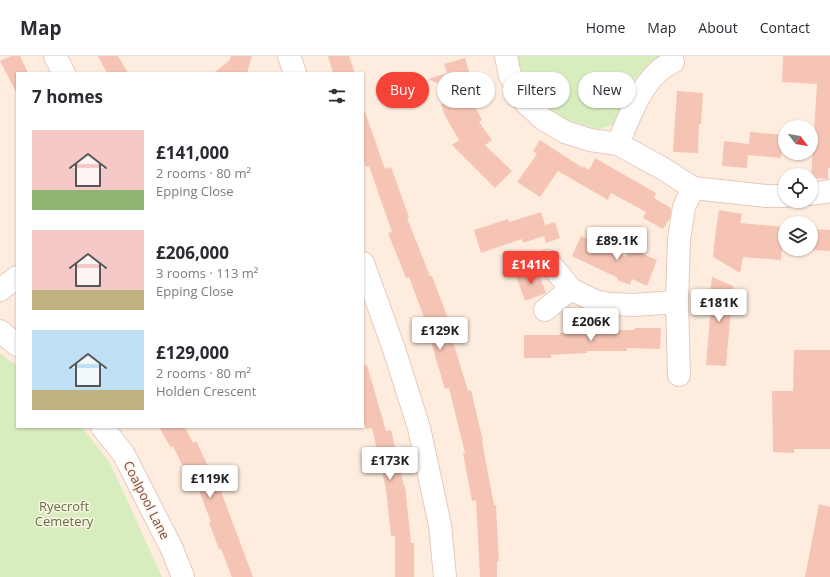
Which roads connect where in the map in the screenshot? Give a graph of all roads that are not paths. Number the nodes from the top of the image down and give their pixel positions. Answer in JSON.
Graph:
{"nodes":[{"id":1,"x":55,"y":56,"type":"edge"},
{"id":2,"x":289,"y":56,"type":"edge"},
{"id":3,"x":506,"y":56,"type":"edge"},
{"id":4,"x":673,"y":62,"type":"dead end"},
{"id":5,"x":63,"y":72,"type":"edge"},
{"id":6,"x":295,"y":72,"type":"edge"},
{"id":7,"x":618,"y":144,"type":"junction"},
{"id":8,"x":693,"y":188,"type":"junction"},
{"id":9,"x":830,"y":191,"type":"edge"},
{"id":10,"x":818,"y":193,"type":"edge"},
{"id":11,"x":778,"y":196,"type":"edge"},
{"id":12,"x":548,"y":261,"type":"dead end"},
{"id":13,"x":364,"y":266,"type":"edge"},
{"id":14,"x":16,"y":279,"type":"edge"},
{"id":15,"x":571,"y":289,"type":"junction"},
{"id":16,"x":0,"y":290,"type":"edge"},
{"id":17,"x":677,"y":302,"type":"junction"},
{"id":18,"x":545,"y":310,"type":"dead end"},
{"id":19,"x":0,"y":331,"type":"edge"},
{"id":20,"x":16,"y":344,"type":"edge"},
{"id":21,"x":679,"y":375,"type":"dead end"},
{"id":22,"x":103,"y":428,"type":"edge"},
{"id":23,"x":183,"y":577,"type":"edge"},
{"id":24,"x":445,"y":577,"type":"edge"}],
"edges":[{"from":1,"to":5,"type":"street"},
{"from":2,"to":6,"type":"street"},
{"from":3,"to":7,"type":"street"},
{"from":4,"to":7,"type":"street"},
{"from":7,"to":8,"type":"street"},
{"from":8,"to":11,"type":"street"},
{"from":8,"to":17,"type":"street"},
{"from":9,"to":10,"type":"street"},
{"from":12,"to":15,"type":"street"},
{"from":13,"to":24,"type":"street"},
{"from":14,"to":16,"type":"street"},
{"from":15,"to":17,"type":"street"},
{"from":15,"to":18,"type":"street"},
{"from":17,"to":21,"type":"street"},
{"from":19,"to":20,"type":"street"},
{"from":22,"to":23,"type":"street","name":"Coalpool Lane"}]}
